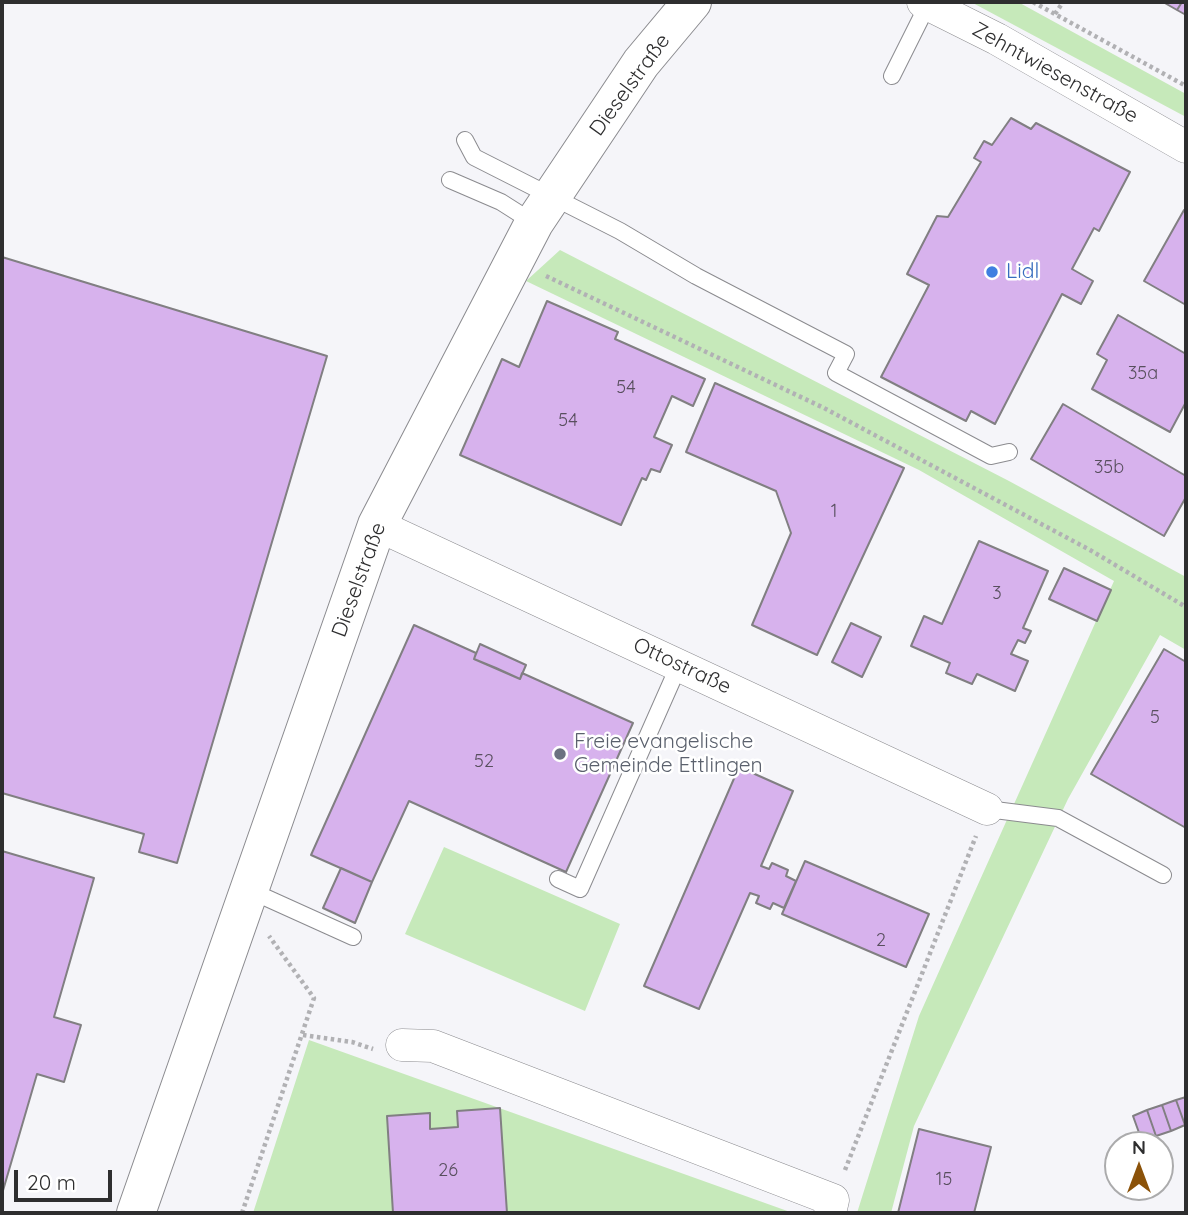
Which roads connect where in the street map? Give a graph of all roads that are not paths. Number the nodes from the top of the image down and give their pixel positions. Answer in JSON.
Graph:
{"nodes":[{"id":1,"x":692,"y":2,"type":"edge"},
{"id":2,"x":925,"y":3,"type":"edge"},
{"id":3,"x":892,"y":76,"type":"dead end"},
{"id":4,"x":465,"y":140,"type":"dead end"},
{"id":5,"x":1186,"y":147,"type":"edge"},
{"id":6,"x":450,"y":180,"type":"dead end"},
{"id":7,"x":543,"y":210,"type":"junction"},
{"id":8,"x":1009,"y":452,"type":"dead end"},
{"id":9,"x":377,"y":525,"type":"junction"},
{"id":10,"x":679,"y":665,"type":"junction"},
{"id":11,"x":986,"y":809,"type":"joint"},
{"id":12,"x":1163,"y":875,"type":"dead end"},
{"id":13,"x":558,"y":879,"type":"dead end"},
{"id":14,"x":246,"y":896,"type":"junction"},
{"id":15,"x":353,"y":936,"type":"dead end"},
{"id":16,"x":390,"y":1047,"type":"road end"},
{"id":17,"x":832,"y":1207,"type":"edge"},
{"id":18,"x":136,"y":1213,"type":"edge"}],
"edges":[{"from":1,"to":7,"type":"street","name":"Dieselstraße"},
{"from":2,"to":3,"type":"lane"},
{"from":2,"to":5,"type":"street","name":"Zehntwiesenstraße"},
{"from":4,"to":7,"type":"lane"},
{"from":6,"to":7,"type":"lane"},
{"from":7,"to":8,"type":"lane"},
{"from":7,"to":9,"type":"street","name":"Dieselstraße"},
{"from":9,"to":10,"type":"street","name":"Ottostraße"},
{"from":9,"to":14,"type":"street","name":"Dieselstraße"},
{"from":10,"to":11,"type":"street","name":"Ottostraße"},
{"from":10,"to":13,"type":"lane"},
{"from":11,"to":12,"type":"lane"},
{"from":14,"to":15,"type":"lane"},
{"from":14,"to":18,"type":"street","name":"Dieselstraße"},
{"from":16,"to":17,"type":"street"}]}
